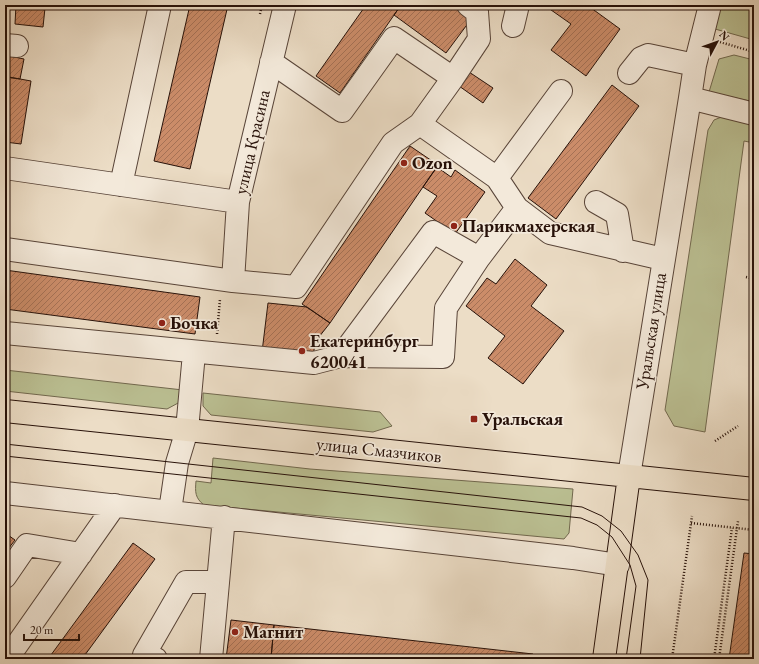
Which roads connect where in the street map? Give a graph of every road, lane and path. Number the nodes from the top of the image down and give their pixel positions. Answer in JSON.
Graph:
{"nodes":[{"id":1,"x":160,"y":5,"type":"edge"},
{"id":2,"x":284,"y":5,"type":"edge"},
{"id":3,"x":468,"y":5,"type":"edge"},
{"id":4,"x":518,"y":5,"type":"edge"},
{"id":5,"x":710,"y":5,"type":"edge"},
{"id":6,"x":513,"y":26,"type":"dead end"},
{"id":7,"x":702,"y":37,"type":"junction"},
{"id":8,"x":754,"y":52,"type":"edge"},
{"id":9,"x":271,"y":62,"type":"junction"},
{"id":10,"x":696,"y":65,"type":"junction"},
{"id":11,"x":629,"y":73,"type":"dead end"},
{"id":12,"x":453,"y":78,"type":"junction"},
{"id":13,"x":561,"y":91,"type":"dead end"},
{"id":14,"x":690,"y":98,"type":"junction"},
{"id":15,"x":754,"y":114,"type":"edge"},
{"id":16,"x":420,"y":124,"type":"junction"},
{"id":17,"x":5,"y":168,"type":"edge"},
{"id":18,"x":497,"y":178,"type":"junction"},
{"id":19,"x":121,"y":185,"type":"junction"},
{"id":20,"x":238,"y":202,"type":"junction"},
{"id":21,"x":596,"y":202,"type":"dead end"},
{"id":22,"x":517,"y":208,"type":"junction"},
{"id":23,"x":5,"y":249,"type":"edge"},
{"id":24,"x":624,"y":251,"type":"junction"},
{"id":25,"x":479,"y":258,"type":"junction"},
{"id":26,"x":663,"y":259,"type":"junction"},
{"id":27,"x":746,"y":278,"type":"dead end"},
{"id":28,"x":754,"y":278,"type":"edge"},
{"id":29,"x":233,"y":281,"type":"junction"},
{"id":30,"x":5,"y":333,"type":"edge"},
{"id":31,"x":194,"y":352,"type":"junction"},
{"id":32,"x":341,"y":356,"type":"junction"},
{"id":33,"x":754,"y":398,"type":"edge"},
{"id":34,"x":754,"y":404,"type":"edge"},
{"id":35,"x":5,"y":411,"type":"edge"},
{"id":36,"x":738,"y":426,"type":"dead end"},
{"id":37,"x":187,"y":430,"type":"junction"},
{"id":38,"x":715,"y":441,"type":"dead end"},
{"id":39,"x":629,"y":476,"type":"junction"},
{"id":40,"x":754,"y":489,"type":"edge"},
{"id":41,"x":5,"y":493,"type":"edge"},
{"id":42,"x":115,"y":505,"type":"junction"},
{"id":43,"x":170,"y":511,"type":"junction"},
{"id":44,"x":692,"y":516,"type":"dead end"},
{"id":45,"x":224,"y":517,"type":"junction"},
{"id":46,"x":738,"y":520,"type":"dead end"},
{"id":47,"x":691,"y":523,"type":"junction"},
{"id":48,"x":732,"y":528,"type":"junction"},
{"id":49,"x":737,"y":528,"type":"junction"},
{"id":50,"x":754,"y":530,"type":"edge"},
{"id":51,"x":81,"y":554,"type":"junction"},
{"id":52,"x":618,"y":565,"type":"junction"},
{"id":53,"x":5,"y":577,"type":"edge"},
{"id":54,"x":218,"y":582,"type":"junction"},
{"id":55,"x":7,"y":659,"type":"edge"},
{"id":56,"x":156,"y":659,"type":"edge"},
{"id":57,"x":211,"y":659,"type":"edge"},
{"id":58,"x":604,"y":659,"type":"edge"},
{"id":59,"x":672,"y":659,"type":"edge"},
{"id":60,"x":714,"y":659,"type":"edge"},
{"id":61,"x":719,"y":659,"type":"edge"}],
"edges":[{"from":1,"to":19,"type":"street"},
{"from":2,"to":9,"type":"street","name":"улица Красина"},
{"from":3,"to":12,"type":"street"},
{"from":4,"to":6,"type":"street"},
{"from":5,"to":7,"type":"street","name":"Уральская улица"},
{"from":7,"to":8,"type":"path"},
{"from":7,"to":10,"type":"street","name":"Уральская улица"},
{"from":9,"to":12,"type":"street"},
{"from":9,"to":20,"type":"street","name":"улица Красина"},
{"from":10,"to":11,"type":"street"},
{"from":10,"to":14,"type":"street","name":"Уральская улица"},
{"from":12,"to":16,"type":"street"},
{"from":13,"to":18,"type":"street"},
{"from":14,"to":15,"type":"street"},
{"from":14,"to":26,"type":"street","name":"Уральская улица"},
{"from":16,"to":18,"type":"street"},
{"from":16,"to":29,"type":"street"},
{"from":17,"to":19,"type":"street"},
{"from":18,"to":22,"type":"street"},
{"from":19,"to":20,"type":"street"},
{"from":20,"to":29,"type":"street","name":"улица Красина"},
{"from":21,"to":24,"type":"street"},
{"from":22,"to":24,"type":"street"},
{"from":22,"to":25,"type":"street"},
{"from":23,"to":29,"type":"street"},
{"from":24,"to":26,"type":"street"},
{"from":25,"to":32,"type":"street"},
{"from":25,"to":32,"type":"street"},
{"from":26,"to":39,"type":"street","name":"Уральская улица"},
{"from":27,"to":28,"type":"path"},
{"from":30,"to":31,"type":"street"},
{"from":31,"to":32,"type":"street"},
{"from":31,"to":37,"type":"street"},
{"from":33,"to":34,"type":"path"},
{"from":35,"to":37,"type":"main road","name":"улица Смазчиков"},
{"from":36,"to":38,"type":"path"},
{"from":37,"to":39,"type":"main road","name":"улица Смазчиков"},
{"from":37,"to":43,"type":"street"},
{"from":39,"to":40,"type":"main road","name":"улица Смазчиков"},
{"from":39,"to":52,"type":"main road","name":"Уральская улица"},
{"from":41,"to":42,"type":"street"},
{"from":42,"to":43,"type":"street"},
{"from":42,"to":51,"type":"street"},
{"from":43,"to":45,"type":"street"},
{"from":44,"to":47,"type":"path"},
{"from":45,"to":52,"type":"street"},
{"from":45,"to":54,"type":"street"},
{"from":46,"to":49,"type":"path"},
{"from":47,"to":48,"type":"path"},
{"from":47,"to":59,"type":"path"},
{"from":48,"to":49,"type":"path"},
{"from":48,"to":60,"type":"path"},
{"from":49,"to":50,"type":"path"},
{"from":49,"to":61,"type":"path"},
{"from":51,"to":53,"type":"street"},
{"from":51,"to":55,"type":"street"},
{"from":52,"to":58,"type":"main road","name":"Уральская улица"},
{"from":54,"to":56,"type":"street"},
{"from":54,"to":57,"type":"street"}]}
